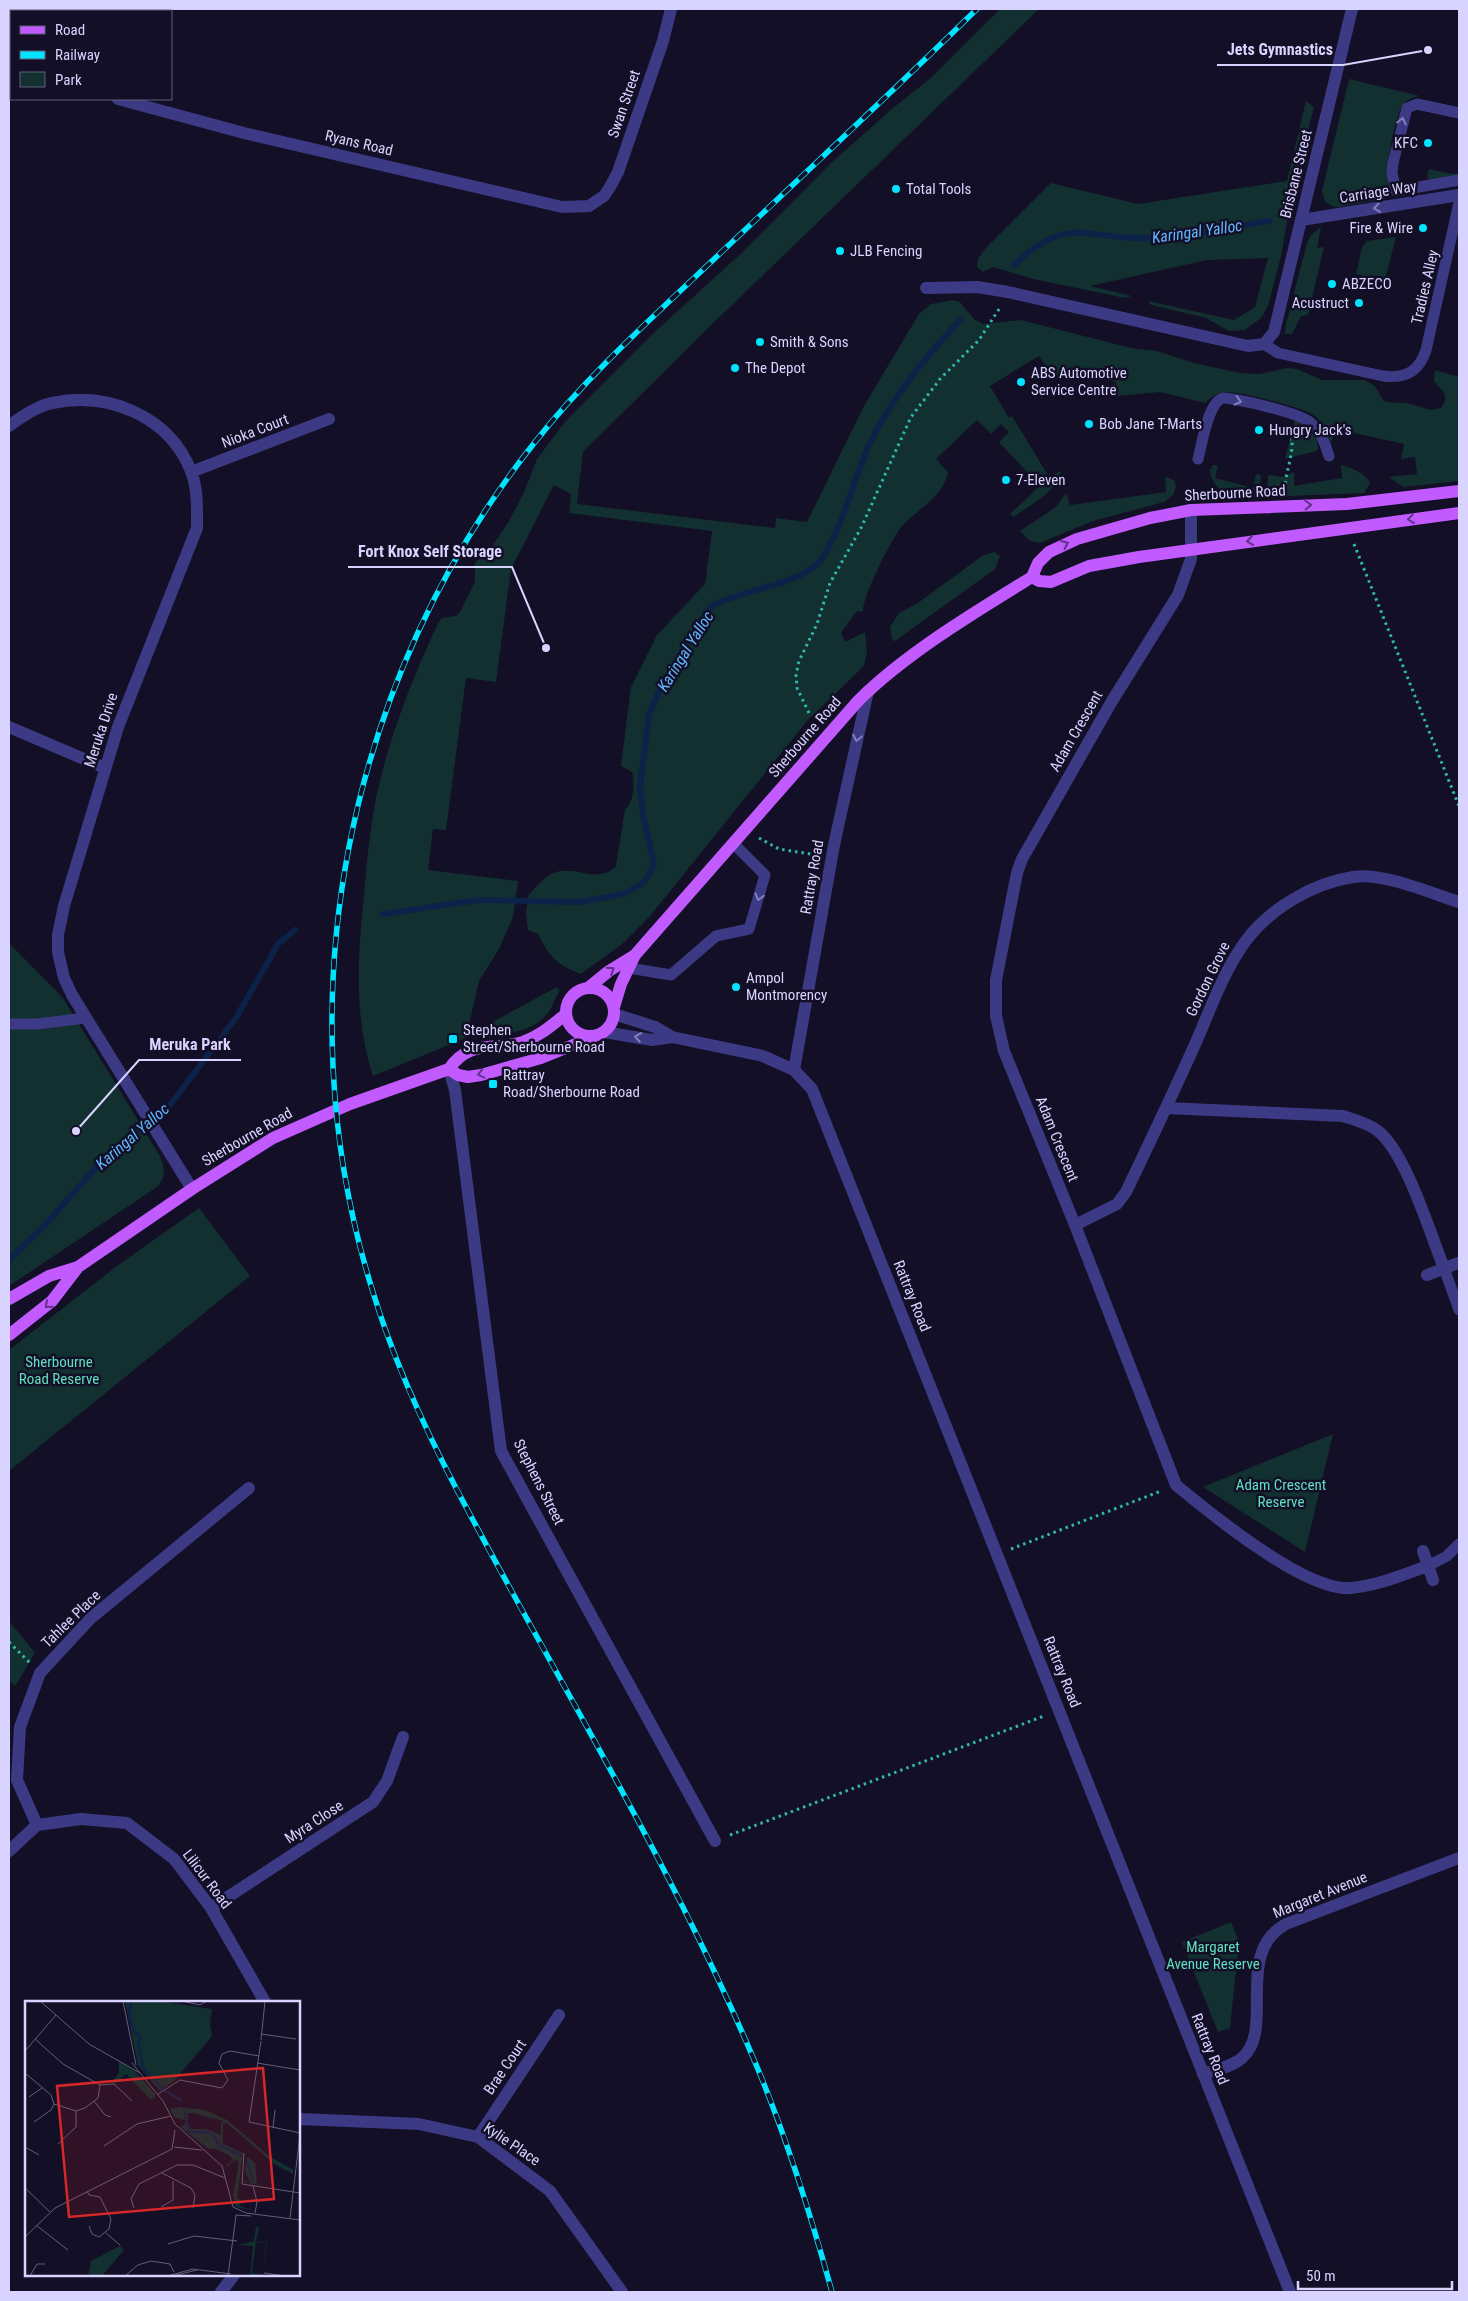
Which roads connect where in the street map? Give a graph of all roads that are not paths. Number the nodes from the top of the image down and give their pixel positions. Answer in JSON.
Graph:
{"nodes":[{"id":1,"x":671,"y":9,"type":"edge"},
{"id":2,"x":1352,"y":9,"type":"edge"},
{"id":3,"x":122,"y":100,"type":"edge"},
{"id":4,"x":1459,"y":113,"type":"edge"},
{"id":5,"x":1459,"y":180,"type":"edge"},
{"id":6,"x":1396,"y":191,"type":"junction"},
{"id":7,"x":1459,"y":195,"type":"edge"},
{"id":8,"x":594,"y":203,"type":"joint"},
{"id":9,"x":1459,"y":204,"type":"edge"},
{"id":10,"x":1399,"y":205,"type":"junction"},
{"id":11,"x":1301,"y":220,"type":"junction"},
{"id":12,"x":926,"y":288,"type":"dead end"},
{"id":13,"x":1264,"y":344,"type":"junction"},
{"id":14,"x":329,"y":419,"type":"dead end"},
{"id":15,"x":9,"y":426,"type":"edge"},
{"id":16,"x":1329,"y":456,"type":"dead end"},
{"id":17,"x":1198,"y":458,"type":"dead end"},
{"id":18,"x":192,"y":472,"type":"junction"},
{"id":19,"x":1459,"y":491,"type":"edge"},
{"id":20,"x":1191,"y":510,"type":"junction"},
{"id":21,"x":1459,"y":513,"type":"edge"},
{"id":22,"x":1193,"y":549,"type":"junction"},
{"id":23,"x":1032,"y":577,"type":"junction"},
{"id":24,"x":868,"y":691,"type":"junction"},
{"id":25,"x":9,"y":727,"type":"edge"},
{"id":26,"x":105,"y":768,"type":"junction"},
{"id":27,"x":734,"y":844,"type":"junction"},
{"id":28,"x":1459,"y":902,"type":"edge"},
{"id":29,"x":635,"y":955,"type":"junction"},
{"id":30,"x":629,"y":968,"type":"junction"},
{"id":31,"x":588,"y":988,"type":"junction"},
{"id":32,"x":614,"y":1011,"type":"junction"},
{"id":33,"x":566,"y":1014,"type":"junction"},
{"id":34,"x":85,"y":1018,"type":"junction"},
{"id":35,"x":9,"y":1024,"type":"edge"},
{"id":36,"x":598,"y":1034,"type":"junction"},
{"id":37,"x":672,"y":1037,"type":"junction"},
{"id":38,"x":449,"y":1069,"type":"junction"},
{"id":39,"x":794,"y":1070,"type":"junction"},
{"id":40,"x":1166,"y":1108,"type":"junction"},
{"id":41,"x":192,"y":1189,"type":"junction"},
{"id":42,"x":1075,"y":1226,"type":"junction"},
{"id":43,"x":1458,"y":1263,"type":"edge"},
{"id":44,"x":78,"y":1267,"type":"junction"},
{"id":45,"x":1444,"y":1268,"type":"junction"},
{"id":46,"x":1427,"y":1275,"type":"dead end"},
{"id":47,"x":9,"y":1299,"type":"edge"},
{"id":48,"x":1459,"y":1310,"type":"edge"},
{"id":49,"x":9,"y":1335,"type":"edge"},
{"id":50,"x":249,"y":1488,"type":"dead end"},
{"id":51,"x":1459,"y":1544,"type":"edge"},
{"id":52,"x":1423,"y":1551,"type":"dead end"},
{"id":53,"x":1428,"y":1566,"type":"junction"},
{"id":54,"x":1433,"y":1580,"type":"dead end"},
{"id":55,"x":403,"y":1737,"type":"dead end"},
{"id":56,"x":37,"y":1824,"type":"junction"},
{"id":57,"x":715,"y":1841,"type":"road end"},
{"id":58,"x":9,"y":1851,"type":"edge"},
{"id":59,"x":1459,"y":1858,"type":"edge"},
{"id":60,"x":211,"y":1908,"type":"junction"},
{"id":61,"x":263,"y":2001,"type":"edge"},
{"id":62,"x":560,"y":2015,"type":"dead end"},
{"id":63,"x":1203,"y":2074,"type":"junction"},
{"id":64,"x":300,"y":2119,"type":"edge"},
{"id":65,"x":478,"y":2137,"type":"junction"},
{"id":66,"x":233,"y":2276,"type":"edge"},
{"id":67,"x":221,"y":2292,"type":"edge"},
{"id":68,"x":622,"y":2292,"type":"edge"},
{"id":69,"x":1290,"y":2292,"type":"edge"}],
"edges":[{"from":1,"to":8,"type":"street","name":"Swan Street"},
{"from":2,"to":11,"type":"street","name":"Brisbane Street"},
{"from":3,"to":8,"type":"street","name":"Ryans Road"},
{"from":6,"to":4,"type":"lane","one_way":true},
{"from":5,"to":6,"type":"lane"},
{"from":6,"to":10,"type":"lane"},
{"from":7,"to":10,"type":"street","name":"Carriage Way"},
{"from":9,"to":13,"type":"lane","name":"Tradies Alley"},
{"from":10,"to":11,"type":"street","name":"Carriage Way","one_way":true},
{"from":11,"to":13,"type":"street","name":"Brisbane Street"},
{"from":12,"to":13,"type":"street"},
{"from":14,"to":18,"type":"street","name":"Nioka Court"},
{"from":15,"to":18,"type":"street","name":"Meruka Drive"},
{"from":17,"to":16,"type":"lane","one_way":true},
{"from":18,"to":26,"type":"street","name":"Meruka Drive"},
{"from":20,"to":19,"type":"main road","name":"Sherbourne Road","one_way":true},
{"from":20,"to":22,"type":"street","name":"Adam Crescent"},
{"from":23,"to":20,"type":"main road","name":"Sherbourne Road","one_way":true},
{"from":21,"to":22,"type":"main road","one_way":true},
{"from":22,"to":23,"type":"main road"},
{"from":22,"to":42,"type":"street","name":"Adam Crescent"},
{"from":23,"to":24,"type":"main road","name":"Sherbourne Road"},
{"from":24,"to":27,"type":"main road","name":"Sherbourne Road"},
{"from":24,"to":39,"type":"street","name":"Rattray Road","one_way":true},
{"from":25,"to":26,"type":"street"},
{"from":26,"to":34,"type":"street","name":"Meruka Drive"},
{"from":27,"to":29,"type":"main road","name":"Sherbourne Road"},
{"from":27,"to":30,"type":"lane","one_way":true},
{"from":28,"to":40,"type":"street","name":"Gordon Grove"},
{"from":29,"to":30,"type":"main road","name":"Sherbourne Road"},
{"from":31,"to":29,"type":"main road","name":"Sherbourne Road","one_way":true},
{"from":30,"to":32,"type":"main road","name":"Sherbourne Road"},
{"from":31,"to":32,"type":"main road"},
{"from":31,"to":33,"type":"main road"},
{"from":32,"to":36,"type":"main road"},
{"from":32,"to":37,"type":"street","name":"Rattray Road"},
{"from":33,"to":36,"type":"main road"},
{"from":33,"to":38,"type":"main road","name":"Sherbourne Road"},
{"from":34,"to":35,"type":"lane"},
{"from":34,"to":41,"type":"street","name":"Meruka Drive"},
{"from":37,"to":36,"type":"street","name":"Rattray Road","one_way":true},
{"from":36,"to":38,"type":"main road","one_way":true},
{"from":37,"to":39,"type":"street","name":"Rattray Road"},
{"from":38,"to":41,"type":"main road","name":"Sherbourne Road"},
{"from":38,"to":57,"type":"street","name":"Stephens Street"},
{"from":39,"to":63,"type":"street","name":"Rattray Road"},
{"from":40,"to":42,"type":"street","name":"Gordon Grove"},
{"from":40,"to":45,"type":"street"},
{"from":41,"to":44,"type":"main road","name":"Sherbourne Road"},
{"from":42,"to":53,"type":"street","name":"Adam Crescent"},
{"from":43,"to":45,"type":"street"},
{"from":44,"to":47,"type":"main road","name":"Sherbourne Road"},
{"from":44,"to":49,"type":"main road","name":"Sherbourne Road","one_way":true},
{"from":45,"to":46,"type":"street"},
{"from":45,"to":48,"type":"lane"},
{"from":50,"to":56,"type":"street","name":"Tahlee Place"},
{"from":51,"to":53,"type":"lane","name":"Adam Crescent"},
{"from":52,"to":53,"type":"street"},
{"from":53,"to":54,"type":"street"},
{"from":55,"to":60,"type":"street","name":"Myra Close"},
{"from":56,"to":58,"type":"street"},
{"from":56,"to":60,"type":"street","name":"Lilicur Road"},
{"from":59,"to":63,"type":"street","name":"Margaret Avenue"},
{"from":60,"to":61,"type":"street","name":"Lilicur Road"},
{"from":62,"to":65,"type":"street","name":"Brae Court"},
{"from":63,"to":69,"type":"street","name":"Rattray Road"},
{"from":64,"to":65,"type":"street","name":"Kylie Place"},
{"from":65,"to":68,"type":"street","name":"Kylie Place"},
{"from":66,"to":67,"type":"street"}]}
